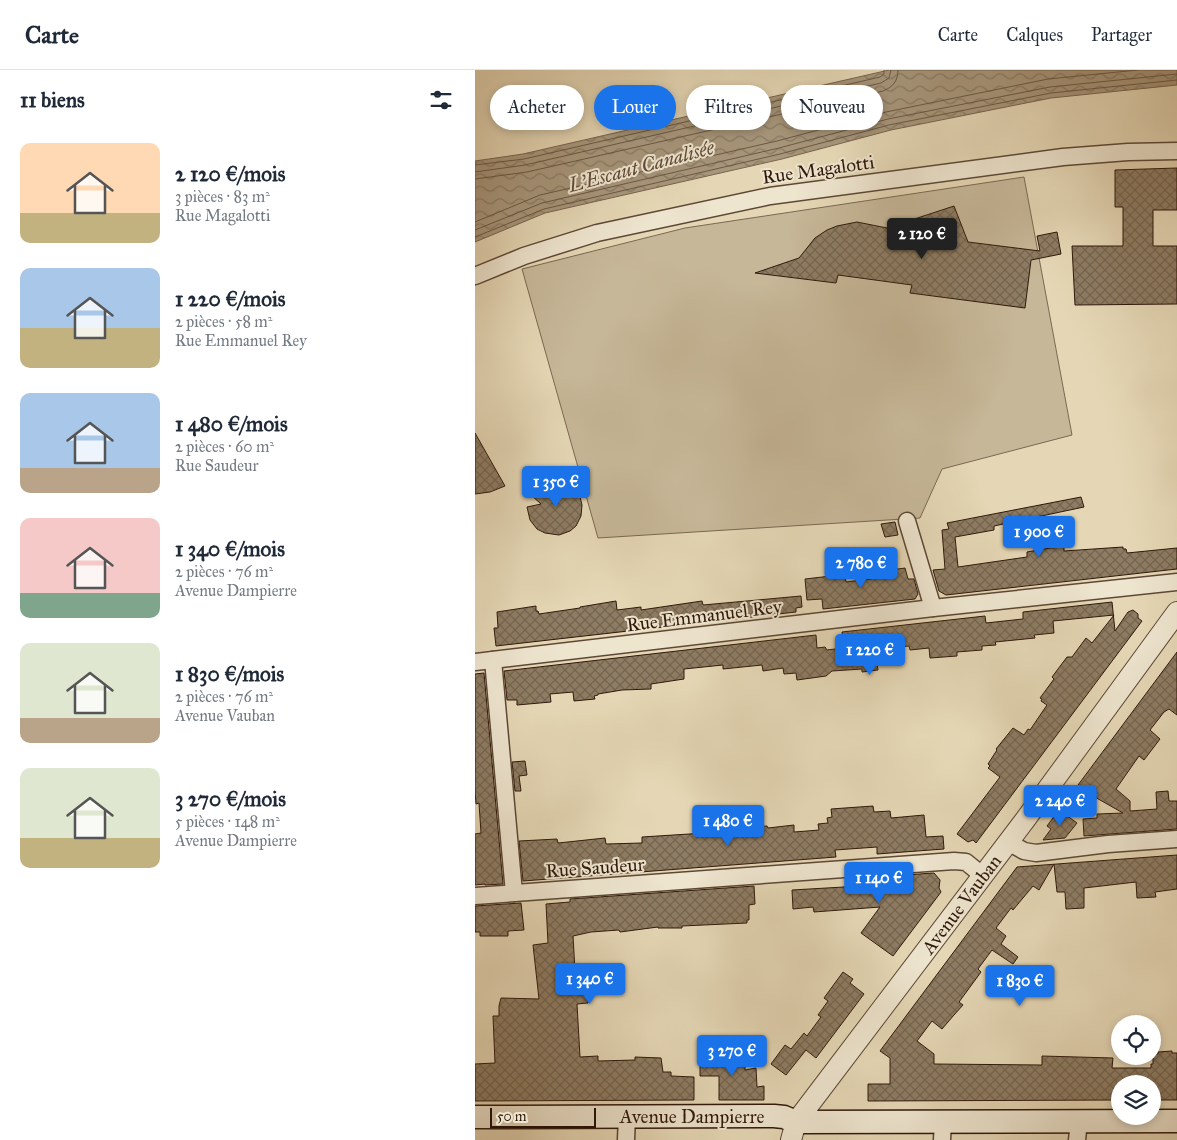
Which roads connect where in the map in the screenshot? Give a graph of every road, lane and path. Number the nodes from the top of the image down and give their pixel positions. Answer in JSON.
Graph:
{"nodes":[{"id":1,"x":1177,"y":151,"type":"edge"},
{"id":2,"x":475,"y":276,"type":"edge"},
{"id":3,"x":907,"y":521,"type":"dead end"},
{"id":4,"x":1177,"y":582,"type":"edge"},
{"id":5,"x":933,"y":608,"type":"junction"},
{"id":6,"x":1177,"y":612,"type":"edge"},
{"id":7,"x":493,"y":660,"type":"junction"},
{"id":8,"x":475,"y":662,"type":"edge"},
{"id":9,"x":1177,"y":839,"type":"edge"},
{"id":10,"x":1008,"y":842,"type":"junction"},
{"id":11,"x":982,"y":875,"type":"junction"},
{"id":12,"x":514,"y":893,"type":"junction"},
{"id":13,"x":475,"y":896,"type":"edge"},
{"id":14,"x":475,"y":1117,"type":"edge"},
{"id":15,"x":1177,"y":1121,"type":"edge"},
{"id":16,"x":475,"y":1127,"type":"edge"},
{"id":17,"x":626,"y":1128,"type":"edge"},
{"id":18,"x":793,"y":1131,"type":"edge"},
{"id":19,"x":942,"y":1131,"type":"edge"},
{"id":20,"x":1078,"y":1131,"type":"edge"}],
"edges":[{"from":1,"to":2,"type":"street","name":"Rue Magalotti"},
{"from":3,"to":5,"type":"street"},
{"from":4,"to":5,"type":"street","name":"Rue Emmanuel Rey"},
{"from":5,"to":7,"type":"street","name":"Rue Emmanuel Rey"},
{"from":6,"to":10,"type":"street","name":"Avenue Vauban"},
{"from":7,"to":8,"type":"street","name":"Rue Emmanuel Rey"},
{"from":7,"to":12,"type":"street"},
{"from":9,"to":10,"type":"street"},
{"from":10,"to":11,"type":"street","name":"Avenue Vauban"},
{"from":11,"to":12,"type":"street","name":"Rue Saudeur"},
{"from":11,"to":18,"type":"street","name":"Avenue Vauban"},
{"from":12,"to":13,"type":"street","name":"Rue Saudeur"},
{"from":14,"to":17,"type":"main road","name":"Avenue Dampierre"},
{"from":15,"to":20,"type":"main road"},
{"from":16,"to":17,"type":"main road"},
{"from":17,"to":18,"type":"main road"},
{"from":18,"to":19,"type":"main road"},
{"from":19,"to":20,"type":"main road"}]}
